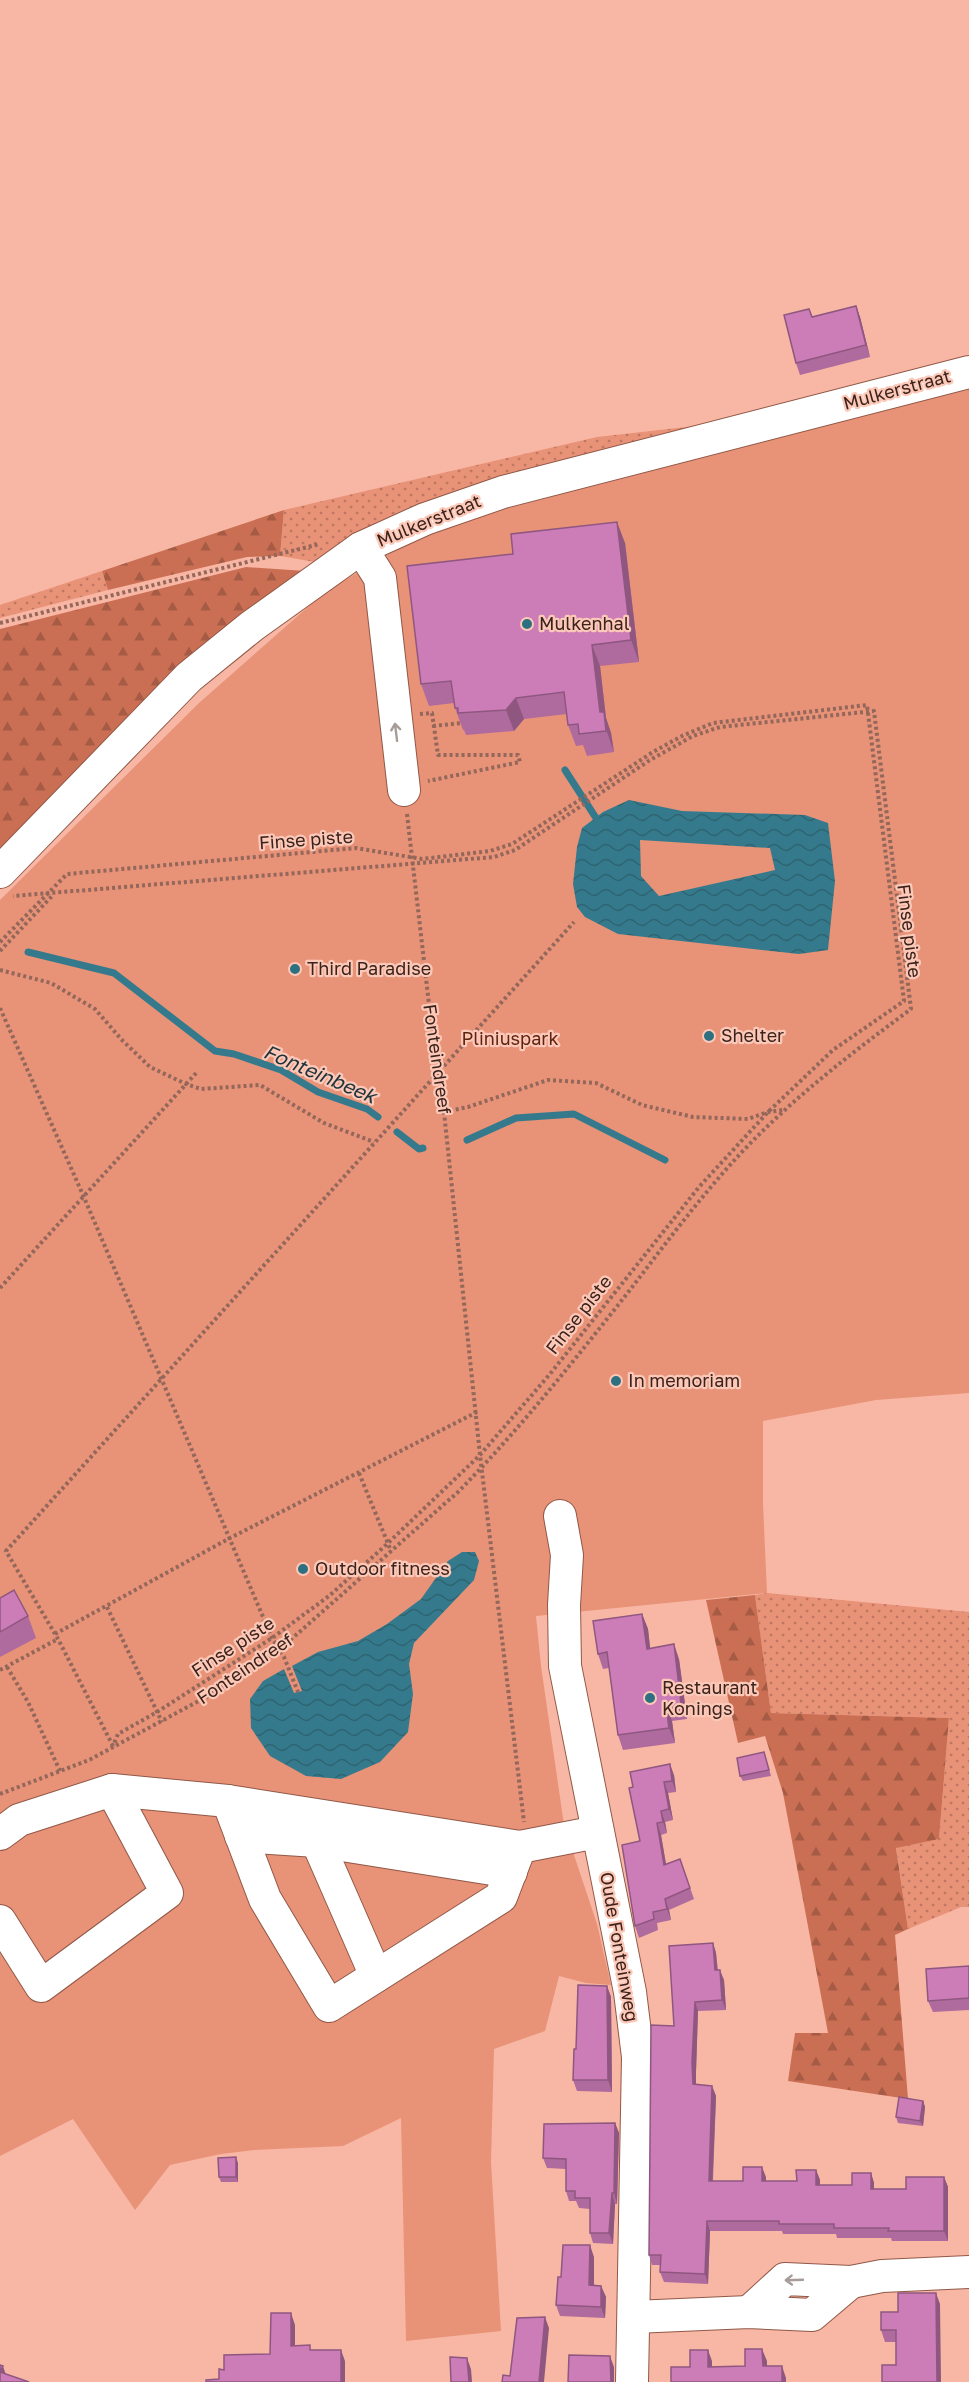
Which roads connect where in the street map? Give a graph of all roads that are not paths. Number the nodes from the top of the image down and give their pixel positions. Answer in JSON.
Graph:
{"nodes":[{"id":1,"x":968,"y":369,"type":"edge"},
{"id":2,"x":361,"y":548,"type":"junction"},
{"id":3,"x":404,"y":788,"type":"road end"},
{"id":4,"x":6,"y":884,"type":"edge"},
{"id":5,"x":560,"y":1516,"type":"dead end"},
{"id":6,"x":112,"y":1790,"type":"junction"},
{"id":7,"x":228,"y":1801,"type":"junction"},
{"id":8,"x":597,"y":1832,"type":"junction"},
{"id":9,"x":0,"y":1834,"type":"edge"},
{"id":10,"x":241,"y":1836,"type":"junction"},
{"id":11,"x":317,"y":1841,"type":"junction"},
{"id":12,"x":519,"y":1855,"type":"junction"},
{"id":13,"x":0,"y":1921,"type":"edge"},
{"id":14,"x":376,"y":1976,"type":"junction"},
{"id":15,"x":969,"y":2272,"type":"edge"},
{"id":16,"x":634,"y":2316,"type":"junction"},
{"id":17,"x":632,"y":2382,"type":"edge"}],
"edges":[{"from":1,"to":2,"type":"street","name":"Mulkerstraat"},
{"from":3,"to":2,"type":"street","one_way":true},
{"from":2,"to":4,"type":"street","name":"Mulkerstraat"},
{"from":5,"to":8,"type":"street","name":"Oude Fonteinweg"},
{"from":6,"to":7,"type":"street"},
{"from":6,"to":9,"type":"street"},
{"from":6,"to":13,"type":"street"},
{"from":7,"to":10,"type":"street"},
{"from":7,"to":12,"type":"street"},
{"from":8,"to":12,"type":"street"},
{"from":8,"to":16,"type":"street","name":"Oude Fonteinweg"},
{"from":10,"to":11,"type":"street"},
{"from":10,"to":14,"type":"street"},
{"from":11,"to":12,"type":"street"},
{"from":11,"to":14,"type":"street"},
{"from":12,"to":14,"type":"street"},
{"from":15,"to":16,"type":"street"},
{"from":16,"to":17,"type":"street","name":"Oude Fonteinweg"}]}
